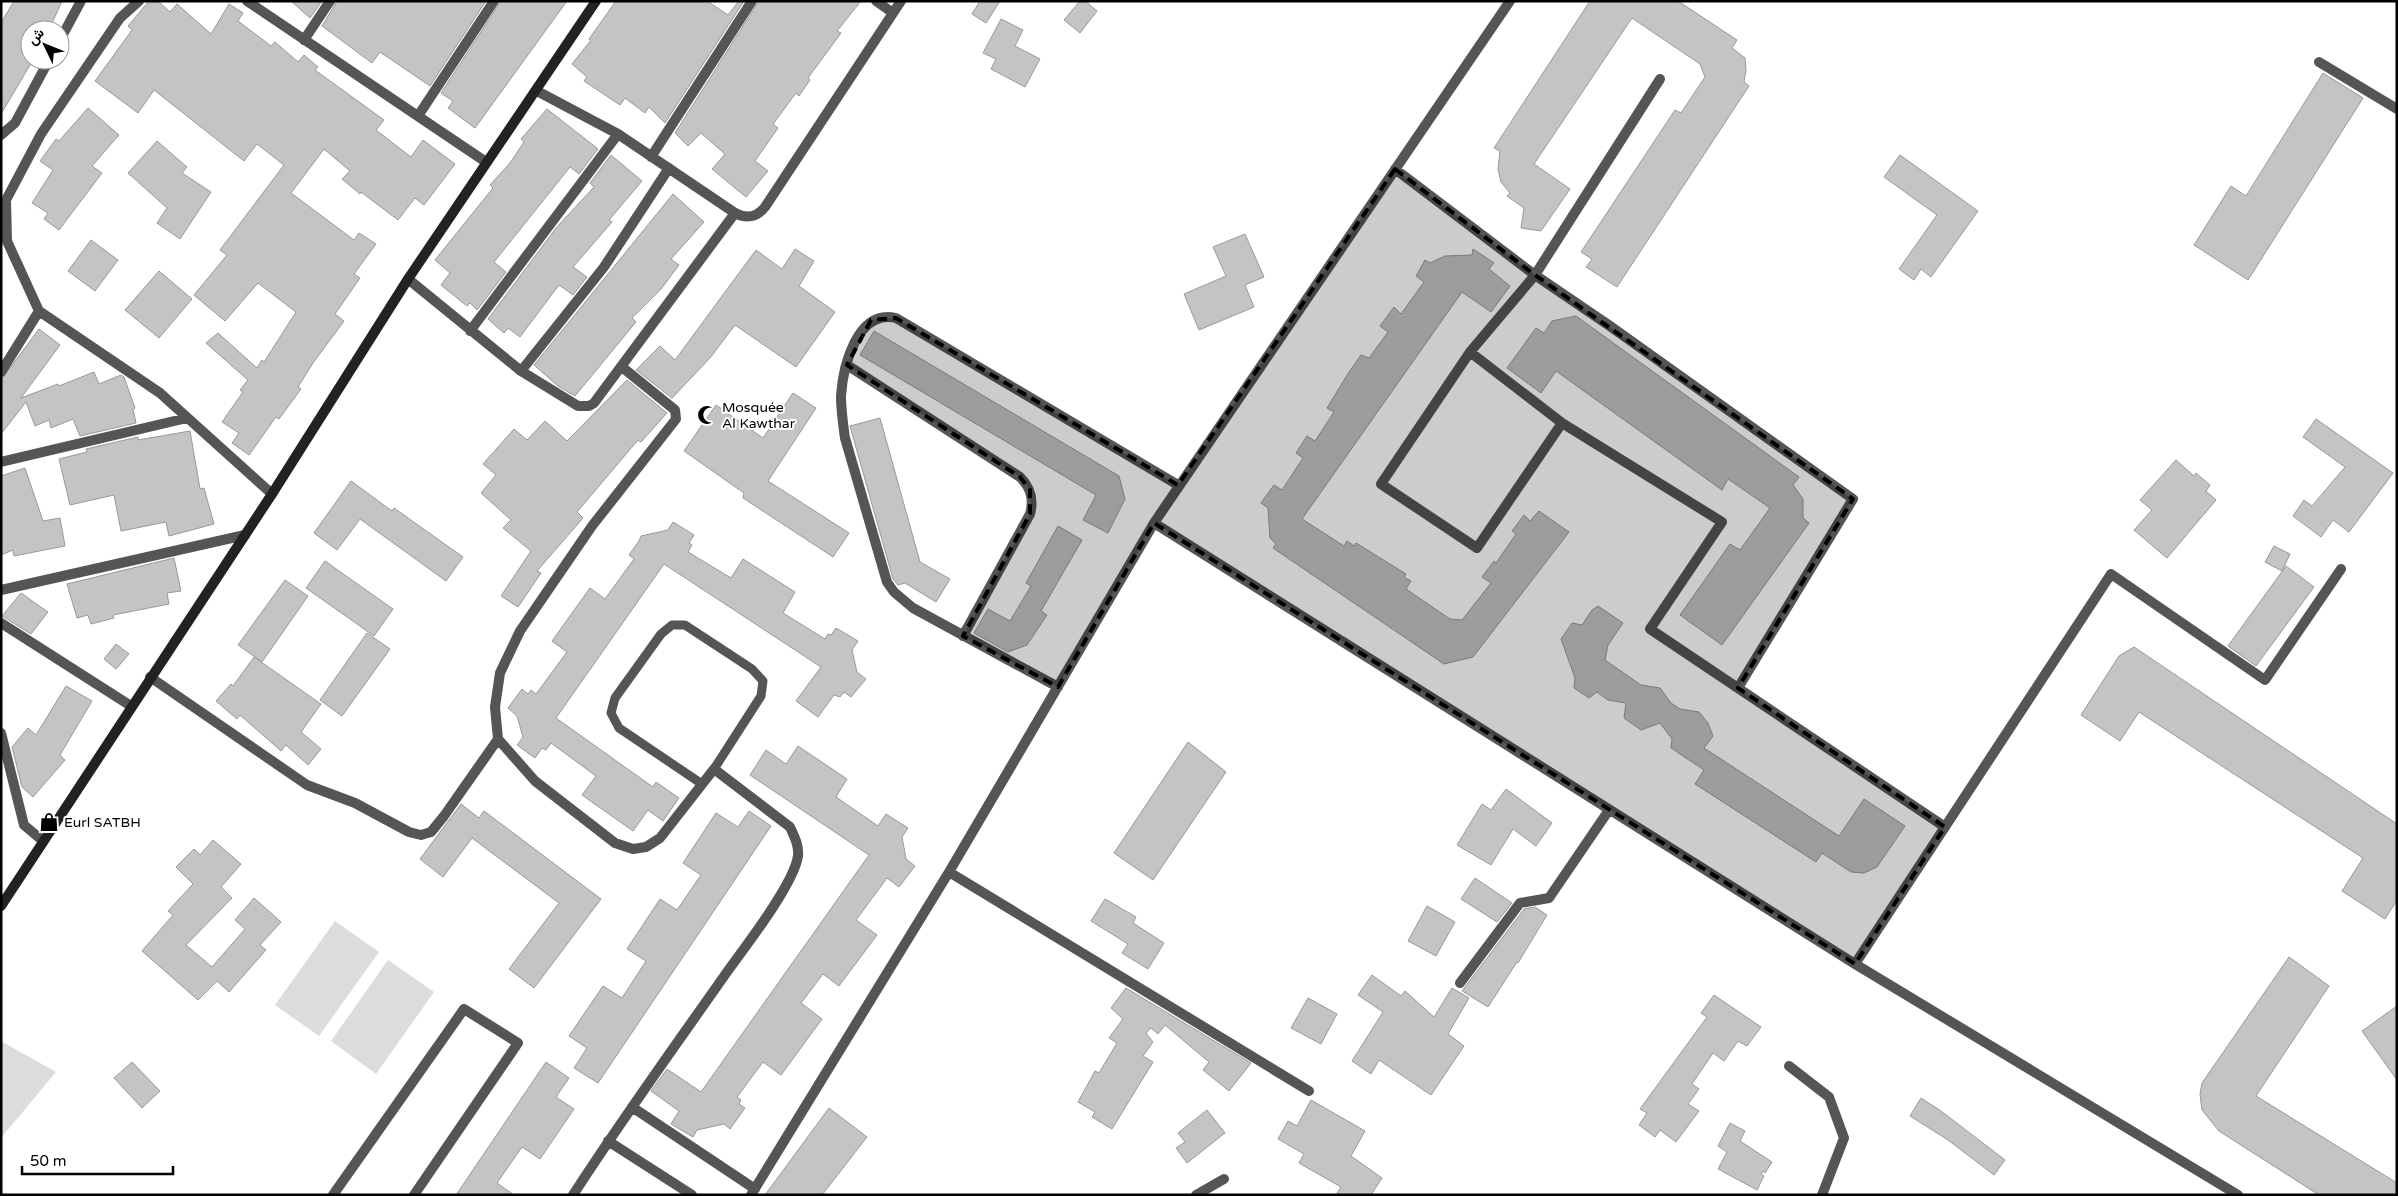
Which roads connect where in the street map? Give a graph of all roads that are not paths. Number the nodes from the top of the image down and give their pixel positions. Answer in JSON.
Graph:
{"nodes":[{"id":1,"x":81,"y":1,"type":"edge"},
{"id":2,"x":139,"y":1,"type":"edge"},
{"id":3,"x":247,"y":1,"type":"edge"},
{"id":4,"x":330,"y":1,"type":"edge"},
{"id":5,"x":494,"y":1,"type":"edge"},
{"id":6,"x":596,"y":1,"type":"edge"},
{"id":7,"x":752,"y":1,"type":"edge"},
{"id":8,"x":876,"y":1,"type":"edge"},
{"id":9,"x":900,"y":1,"type":"edge"},
{"id":10,"x":1510,"y":1,"type":"edge"},
{"id":11,"x":893,"y":13,"type":"junction"},
{"id":12,"x":70,"y":21,"type":"edge"},
{"id":13,"x":304,"y":40,"type":"junction"},
{"id":14,"x":2319,"y":62,"type":"dead end"},
{"id":15,"x":44,"y":70,"type":"edge"},
{"id":16,"x":1660,"y":78,"type":"dead end"},
{"id":17,"x":537,"y":91,"type":"junction"},
{"id":18,"x":2397,"y":109,"type":"edge"},
{"id":19,"x":418,"y":116,"type":"junction"},
{"id":20,"x":618,"y":134,"type":"junction"},
{"id":21,"x":1,"y":135,"type":"edge"},
{"id":22,"x":651,"y":157,"type":"junction"},
{"id":23,"x":486,"y":162,"type":"junction"},
{"id":24,"x":669,"y":168,"type":"junction"},
{"id":25,"x":1395,"y":169,"type":"junction"},
{"id":26,"x":735,"y":212,"type":"junction"},
{"id":27,"x":4,"y":239,"type":"edge"},
{"id":28,"x":1535,"y":275,"type":"junction"},
{"id":29,"x":408,"y":279,"type":"junction"},
{"id":30,"x":39,"y":311,"type":"junction"},
{"id":31,"x":470,"y":331,"type":"junction"},
{"id":32,"x":1470,"y":352,"type":"junction"},
{"id":33,"x":847,"y":365,"type":"junction"},
{"id":34,"x":622,"y":367,"type":"junction"},
{"id":35,"x":521,"y":371,"type":"junction"},
{"id":36,"x":1,"y":372,"type":"edge"},
{"id":37,"x":187,"y":418,"type":"junction"},
{"id":38,"x":1562,"y":423,"type":"junction"},
{"id":39,"x":1,"y":462,"type":"edge"},
{"id":40,"x":1178,"y":485,"type":"junction"},
{"id":41,"x":272,"y":494,"type":"junction"},
{"id":42,"x":1154,"y":523,"type":"junction"},
{"id":43,"x":245,"y":535,"type":"junction"},
{"id":44,"x":2341,"y":569,"type":"dead end"},
{"id":45,"x":1,"y":590,"type":"edge"},
{"id":46,"x":1,"y":623,"type":"edge"},
{"id":47,"x":963,"y":636,"type":"junction"},
{"id":48,"x":150,"y":677,"type":"junction"},
{"id":49,"x":1058,"y":687,"type":"junction"},
{"id":50,"x":1738,"y":688,"type":"junction"},
{"id":51,"x":131,"y":706,"type":"junction"},
{"id":52,"x":1,"y":733,"type":"edge"},
{"id":53,"x":498,"y":739,"type":"junction"},
{"id":54,"x":714,"y":769,"type":"junction"},
{"id":55,"x":702,"y":784,"type":"junction"},
{"id":56,"x":1608,"y":810,"type":"junction"},
{"id":57,"x":1945,"y":827,"type":"junction"},
{"id":58,"x":43,"y":841,"type":"junction"},
{"id":59,"x":949,"y":872,"type":"junction"},
{"id":60,"x":1,"y":906,"type":"edge"},
{"id":61,"x":1855,"y":964,"type":"junction"},
{"id":62,"x":1460,"y":983,"type":"dead end"},
{"id":63,"x":1788,"y":1066,"type":"dead end"},
{"id":64,"x":1309,"y":1091,"type":"dead end"},
{"id":65,"x":632,"y":1107,"type":"junction"},
{"id":66,"x":608,"y":1141,"type":"junction"},
{"id":67,"x":1224,"y":1179,"type":"dead end"},
{"id":68,"x":753,"y":1192,"type":"edge"},
{"id":69,"x":333,"y":1195,"type":"edge"},
{"id":70,"x":414,"y":1195,"type":"edge"},
{"id":71,"x":573,"y":1195,"type":"edge"},
{"id":72,"x":692,"y":1195,"type":"edge"},
{"id":73,"x":1196,"y":1195,"type":"edge"},
{"id":74,"x":1822,"y":1195,"type":"edge"},
{"id":75,"x":2238,"y":1195,"type":"edge"}],
"edges":[{"from":1,"to":12,"type":"street"},
{"from":2,"to":27,"type":"street"},
{"from":3,"to":13,"type":"street"},
{"from":4,"to":13,"type":"street"},
{"from":5,"to":19,"type":"street"},
{"from":6,"to":17,"type":"street"},
{"from":7,"to":22,"type":"street"},
{"from":8,"to":11,"type":"street"},
{"from":9,"to":11,"type":"street"},
{"from":10,"to":25,"type":"street"},
{"from":11,"to":26,"type":"street"},
{"from":13,"to":19,"type":"street"},
{"from":14,"to":18,"type":"street"},
{"from":15,"to":21,"type":"street"},
{"from":16,"to":28,"type":"street"},
{"from":17,"to":20,"type":"street"},
{"from":17,"to":23,"type":"street"},
{"from":19,"to":23,"type":"street"},
{"from":20,"to":22,"type":"street"},
{"from":20,"to":31,"type":"street"},
{"from":22,"to":24,"type":"street"},
{"from":23,"to":29,"type":"street"},
{"from":24,"to":26,"type":"street"},
{"from":24,"to":35,"type":"street"},
{"from":25,"to":28,"type":"street"},
{"from":25,"to":40,"type":"street"},
{"from":26,"to":34,"type":"street"},
{"from":27,"to":30,"type":"street"},
{"from":28,"to":32,"type":"street"},
{"from":28,"to":50,"type":"street"},
{"from":29,"to":31,"type":"street"},
{"from":29,"to":41,"type":"street"},
{"from":30,"to":36,"type":"street"},
{"from":30,"to":37,"type":"street"},
{"from":31,"to":35,"type":"street"},
{"from":32,"to":38,"type":"street"},
{"from":32,"to":38,"type":"street"},
{"from":33,"to":40,"type":"street"},
{"from":33,"to":47,"type":"street"},
{"from":33,"to":47,"type":"street"},
{"from":34,"to":35,"type":"street"},
{"from":34,"to":53,"type":"street"},
{"from":37,"to":39,"type":"street"},
{"from":37,"to":41,"type":"street"},
{"from":38,"to":50,"type":"street"},
{"from":40,"to":42,"type":"street"},
{"from":41,"to":43,"type":"street"},
{"from":42,"to":49,"type":"street"},
{"from":42,"to":56,"type":"street"},
{"from":43,"to":45,"type":"street"},
{"from":43,"to":48,"type":"street"},
{"from":44,"to":57,"type":"street"},
{"from":46,"to":51,"type":"street"},
{"from":47,"to":49,"type":"street"},
{"from":48,"to":51,"type":"street"},
{"from":48,"to":53,"type":"street"},
{"from":49,"to":59,"type":"street"},
{"from":50,"to":57,"type":"street"},
{"from":51,"to":58,"type":"street"},
{"from":52,"to":58,"type":"street"},
{"from":53,"to":55,"type":"street"},
{"from":54,"to":55,"type":"street"},
{"from":54,"to":55,"type":"lane"},
{"from":54,"to":65,"type":"street"},
{"from":56,"to":61,"type":"street"},
{"from":56,"to":62,"type":"street"},
{"from":57,"to":61,"type":"street"},
{"from":58,"to":60,"type":"street"},
{"from":59,"to":64,"type":"street"},
{"from":59,"to":68,"type":"street"},
{"from":61,"to":75,"type":"street"},
{"from":63,"to":74,"type":"street"},
{"from":65,"to":66,"type":"street"},
{"from":65,"to":68,"type":"street"},
{"from":66,"to":71,"type":"street"},
{"from":66,"to":72,"type":"street"},
{"from":67,"to":73,"type":"street"},
{"from":69,"to":70,"type":"street"}]}
